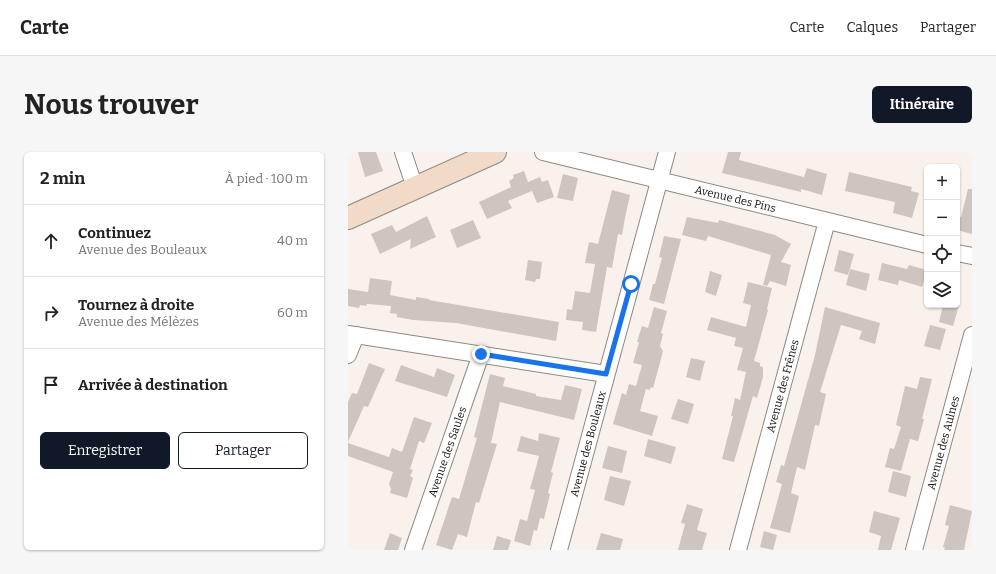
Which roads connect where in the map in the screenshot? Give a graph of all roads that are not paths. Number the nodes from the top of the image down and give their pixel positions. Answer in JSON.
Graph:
{"nodes":[{"id":1,"x":403,"y":152,"type":"edge"},
{"id":2,"x":495,"y":152,"type":"edge"},
{"id":3,"x":543,"y":152,"type":"edge"},
{"id":4,"x":667,"y":152,"type":"edge"},
{"id":5,"x":659,"y":181,"type":"junction"},
{"id":6,"x":415,"y":188,"type":"junction"},
{"id":7,"x":348,"y":218,"type":"edge"},
{"id":8,"x":827,"y":221,"type":"junction"},
{"id":9,"x":924,"y":244,"type":"edge"},
{"id":10,"x":960,"y":254,"type":"edge"},
{"id":11,"x":972,"y":256,"type":"edge"},
{"id":12,"x":352,"y":334,"type":"edge"},
{"id":13,"x":972,"y":335,"type":"edge"},
{"id":14,"x":481,"y":354,"type":"junction"},
{"id":15,"x":348,"y":355,"type":"edge"},
{"id":16,"x":606,"y":374,"type":"junction"},
{"id":17,"x":413,"y":550,"type":"edge"},
{"id":18,"x":559,"y":550,"type":"edge"},
{"id":19,"x":738,"y":550,"type":"edge"},
{"id":20,"x":914,"y":550,"type":"edge"}],
"edges":[{"from":1,"to":6,"type":"street"},
{"from":2,"to":6,"type":"main road"},
{"from":3,"to":5,"type":"street","name":"Avenue des Pins"},
{"from":4,"to":5,"type":"street","name":"Avenue des Bouleaux"},
{"from":5,"to":8,"type":"street","name":"Avenue des Pins"},
{"from":5,"to":16,"type":"street","name":"Avenue des Bouleaux"},
{"from":6,"to":7,"type":"main road"},
{"from":8,"to":9,"type":"street","name":"Avenue des Pins"},
{"from":8,"to":19,"type":"street","name":"Avenue des Frênes"},
{"from":10,"to":11,"type":"street"},
{"from":12,"to":14,"type":"street"},
{"from":12,"to":15,"type":"street"},
{"from":13,"to":20,"type":"street","name":"Avenue des Aulnes"},
{"from":14,"to":16,"type":"street"},
{"from":14,"to":17,"type":"street","name":"Avenue des Saules"},
{"from":16,"to":18,"type":"street","name":"Avenue des Bouleaux"}]}
